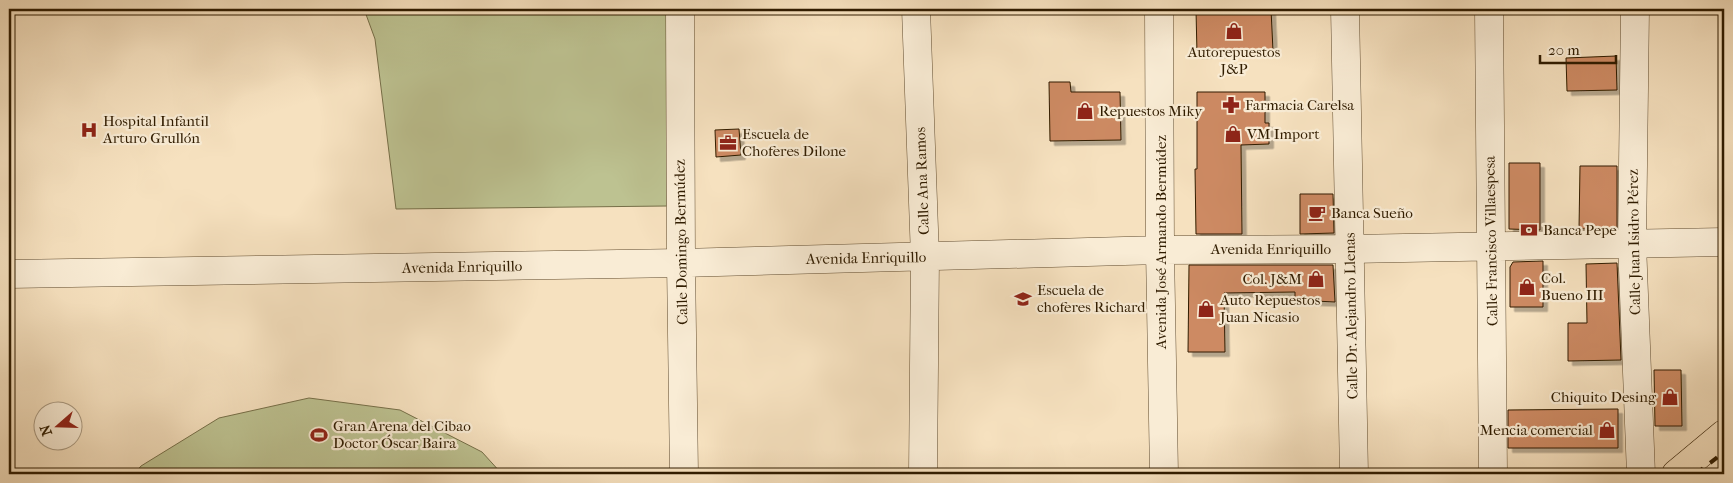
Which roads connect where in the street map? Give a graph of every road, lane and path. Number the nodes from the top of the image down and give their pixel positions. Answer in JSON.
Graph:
{"nodes":[{"id":1,"x":680,"y":9,"type":"edge"},
{"id":2,"x":916,"y":9,"type":"edge"},
{"id":3,"x":1159,"y":9,"type":"edge"},
{"id":4,"x":1346,"y":9,"type":"edge"},
{"id":5,"x":1488,"y":9,"type":"edge"},
{"id":6,"x":1635,"y":9,"type":"edge"},
{"id":7,"x":1724,"y":242,"type":"edge"},
{"id":8,"x":1632,"y":244,"type":"junction"},
{"id":9,"x":1491,"y":246,"type":"junction"},
{"id":10,"x":1350,"y":249,"type":"junction"},
{"id":11,"x":1160,"y":250,"type":"junction"},
{"id":12,"x":925,"y":257,"type":"junction"},
{"id":13,"x":681,"y":263,"type":"junction"},
{"id":14,"x":9,"y":274,"type":"edge"},
{"id":15,"x":1724,"y":434,"type":"edge"},
{"id":16,"x":684,"y":474,"type":"edge"},
{"id":17,"x":923,"y":474,"type":"edge"},
{"id":18,"x":1164,"y":474,"type":"edge"},
{"id":19,"x":1354,"y":474,"type":"edge"},
{"id":20,"x":1493,"y":474,"type":"edge"},
{"id":21,"x":1641,"y":474,"type":"edge"},
{"id":22,"x":1676,"y":474,"type":"edge"}],
"edges":[{"from":1,"to":13,"type":"street","name":"Calle Domingo Bermúdez"},
{"from":2,"to":12,"type":"street","name":"Calle Ana Ramos"},
{"from":3,"to":11,"type":"street","name":"Avenida José Armando Bermúdez"},
{"from":4,"to":10,"type":"street","name":"Calle Dr. Alejandro Llenas"},
{"from":5,"to":9,"type":"street","name":"Calle Francisco Villaespesa"},
{"from":6,"to":8,"type":"street","name":"Calle Juan Isidro Pérez"},
{"from":7,"to":8,"type":"street","name":"Avenida Enriquillo"},
{"from":8,"to":9,"type":"street","name":"Avenida Enriquillo"},
{"from":8,"to":21,"type":"street","name":"Calle Juan Isidro Pérez"},
{"from":9,"to":10,"type":"street","name":"Avenida Enriquillo"},
{"from":9,"to":20,"type":"street","name":"Calle Francisco Villaespesa"},
{"from":10,"to":11,"type":"street","name":"Avenida Enriquillo"},
{"from":10,"to":19,"type":"street","name":"Calle Dr. Alejandro Llenas"},
{"from":11,"to":12,"type":"street","name":"Avenida Enriquillo"},
{"from":11,"to":18,"type":"street","name":"Avenida José Armando Bermúdez"},
{"from":12,"to":13,"type":"street","name":"Avenida Enriquillo"},
{"from":12,"to":17,"type":"street","name":"Calle Ana Ramos"},
{"from":13,"to":14,"type":"street","name":"Avenida Enriquillo"},
{"from":13,"to":16,"type":"street","name":"Calle Domingo Bermúdez"},
{"from":15,"to":22,"type":"main road"}]}
